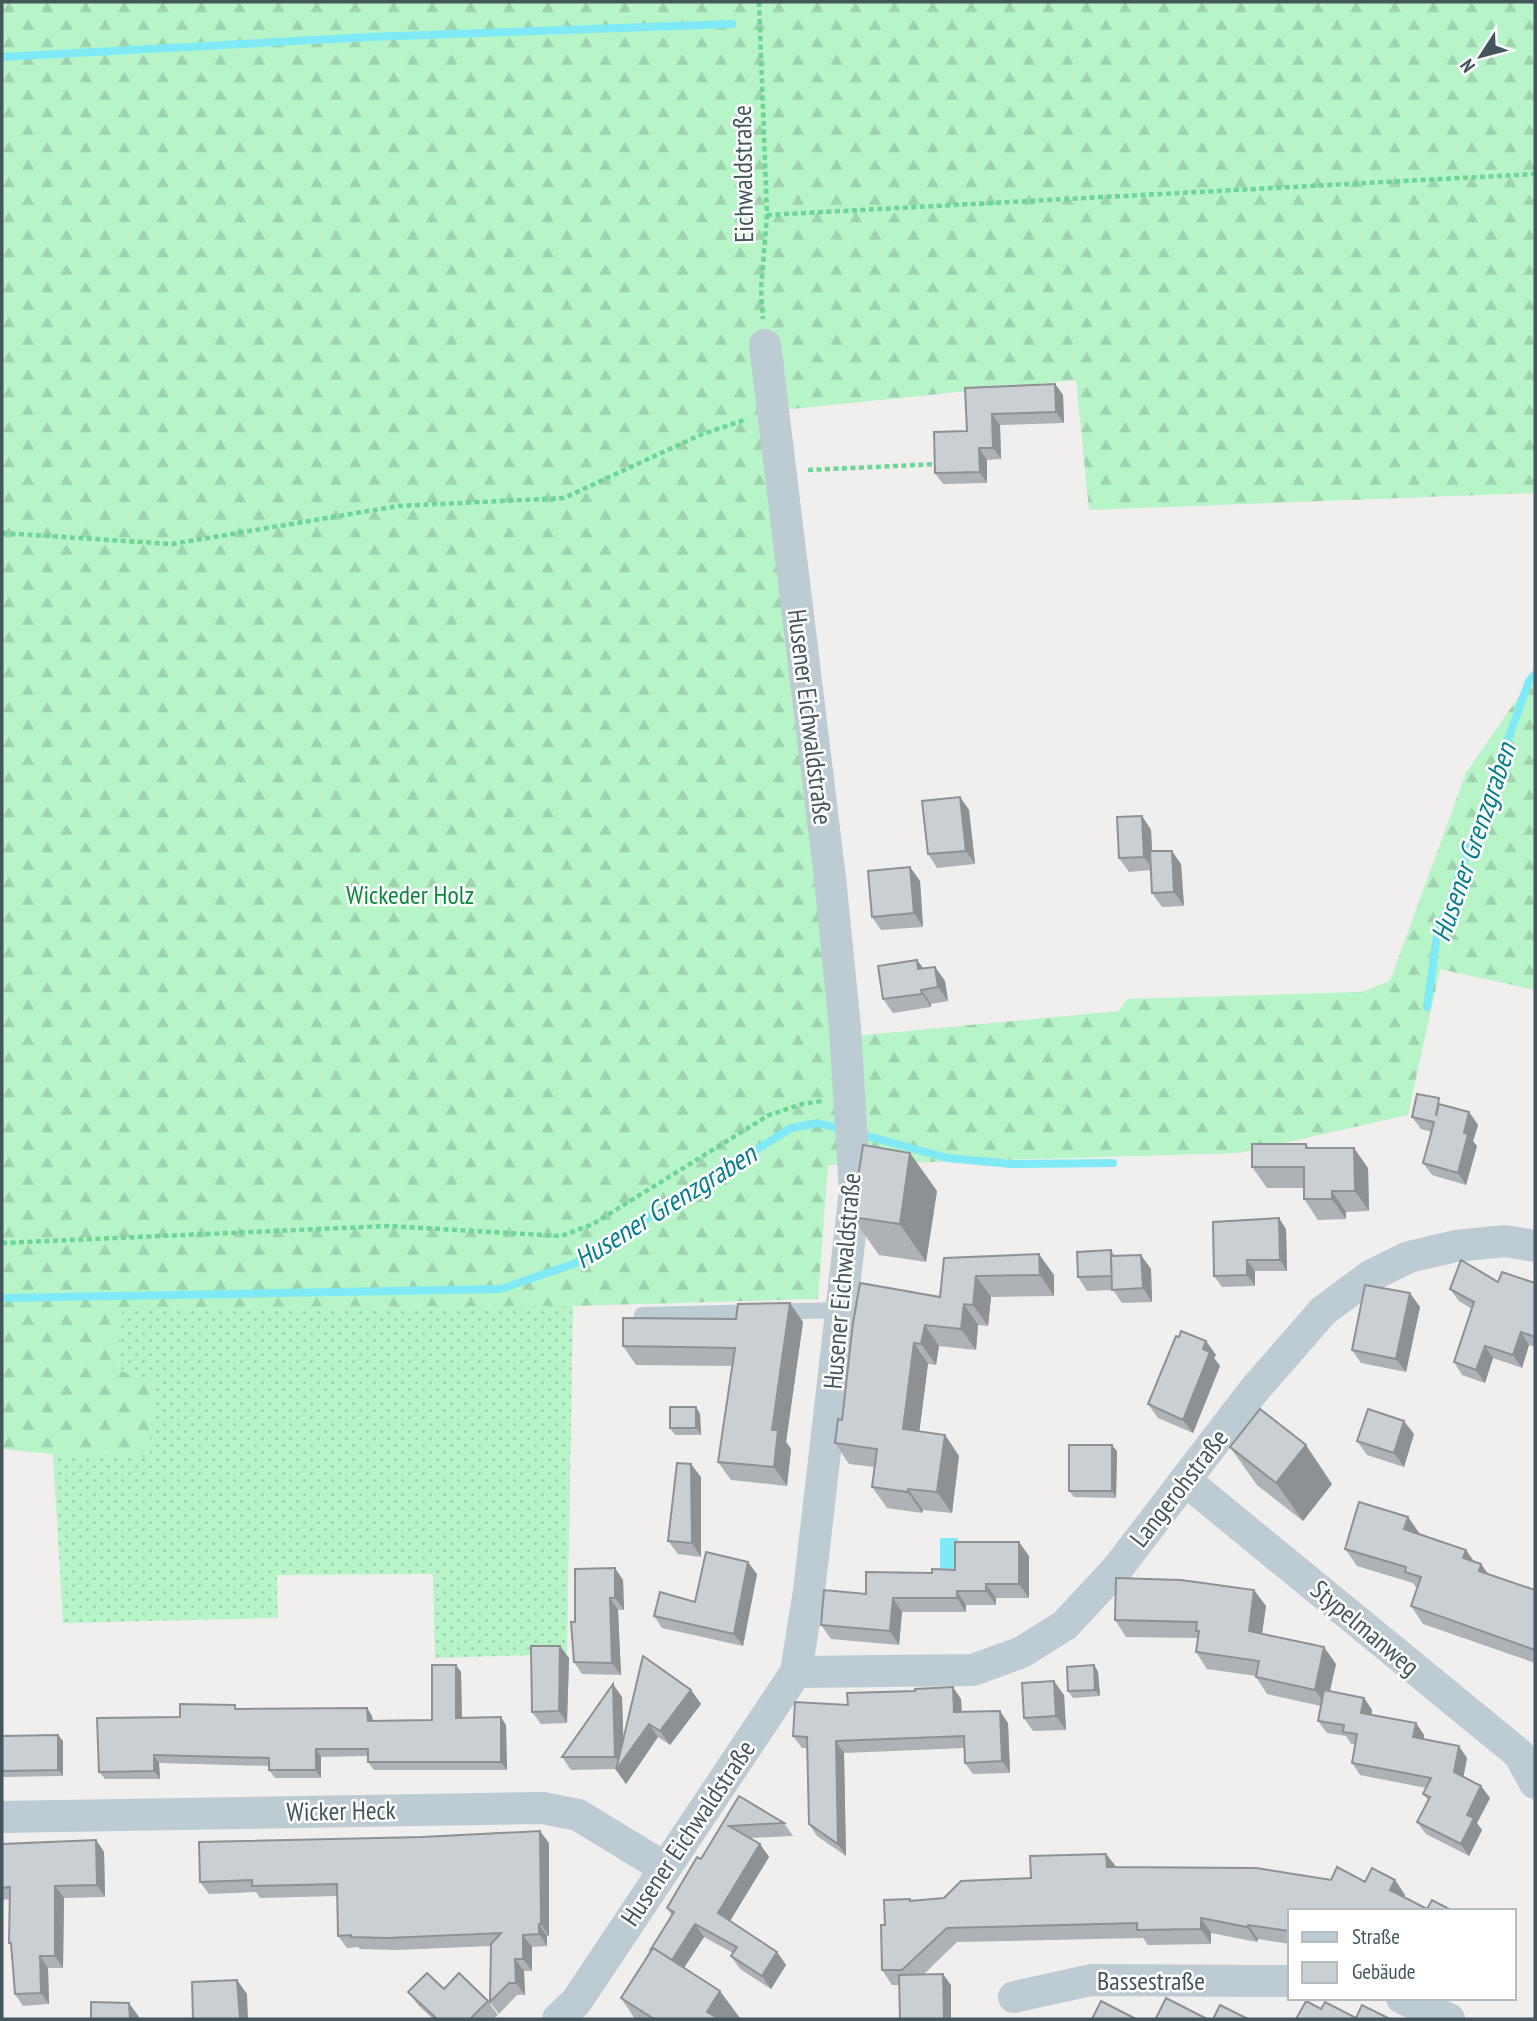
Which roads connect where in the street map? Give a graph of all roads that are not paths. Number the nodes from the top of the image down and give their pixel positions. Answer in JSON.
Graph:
{"nodes":[{"id":1,"x":765,"y":345,"type":"road end"},
{"id":2,"x":1535,"y":1246,"type":"edge"},
{"id":3,"x":842,"y":1310,"type":"junction"},
{"id":4,"x":642,"y":1315,"type":"edge"},
{"id":5,"x":1186,"y":1481,"type":"junction"},
{"id":6,"x":796,"y":1672,"type":"junction"},
{"id":7,"x":1527,"y":1748,"type":"edge"},
{"id":8,"x":1535,"y":1783,"type":"edge"},
{"id":9,"x":2,"y":1817,"type":"edge"},
{"id":10,"x":665,"y":1868,"type":"junction"},
{"id":11,"x":1288,"y":1981,"type":"edge"},
{"id":12,"x":1014,"y":1997,"type":"dead end"},
{"id":13,"x":1406,"y":2000,"type":"edge"},
{"id":14,"x":577,"y":2014,"type":"edge"},
{"id":15,"x":1449,"y":2019,"type":"edge"}],
"edges":[{"from":1,"to":3,"type":"street","name":"Husener Eichwaldstraße"},
{"from":2,"to":5,"type":"street","name":"Langerohstraße"},
{"from":3,"to":4,"type":"lane"},
{"from":3,"to":6,"type":"street","name":"Husener Eichwaldstraße"},
{"from":5,"to":6,"type":"street","name":"Langerohstraße"},
{"from":5,"to":7,"type":"street","name":"Stypelmanweg"},
{"from":6,"to":10,"type":"street","name":"Husener Eichwaldstraße"},
{"from":7,"to":8,"type":"street","name":"Stypelmanweg"},
{"from":9,"to":10,"type":"street","name":"Wicker Heck"},
{"from":10,"to":14,"type":"street","name":"Husener Eichwaldstraße"},
{"from":11,"to":12,"type":"street","name":"Bassestraße"},
{"from":13,"to":15,"type":"street"}]}
